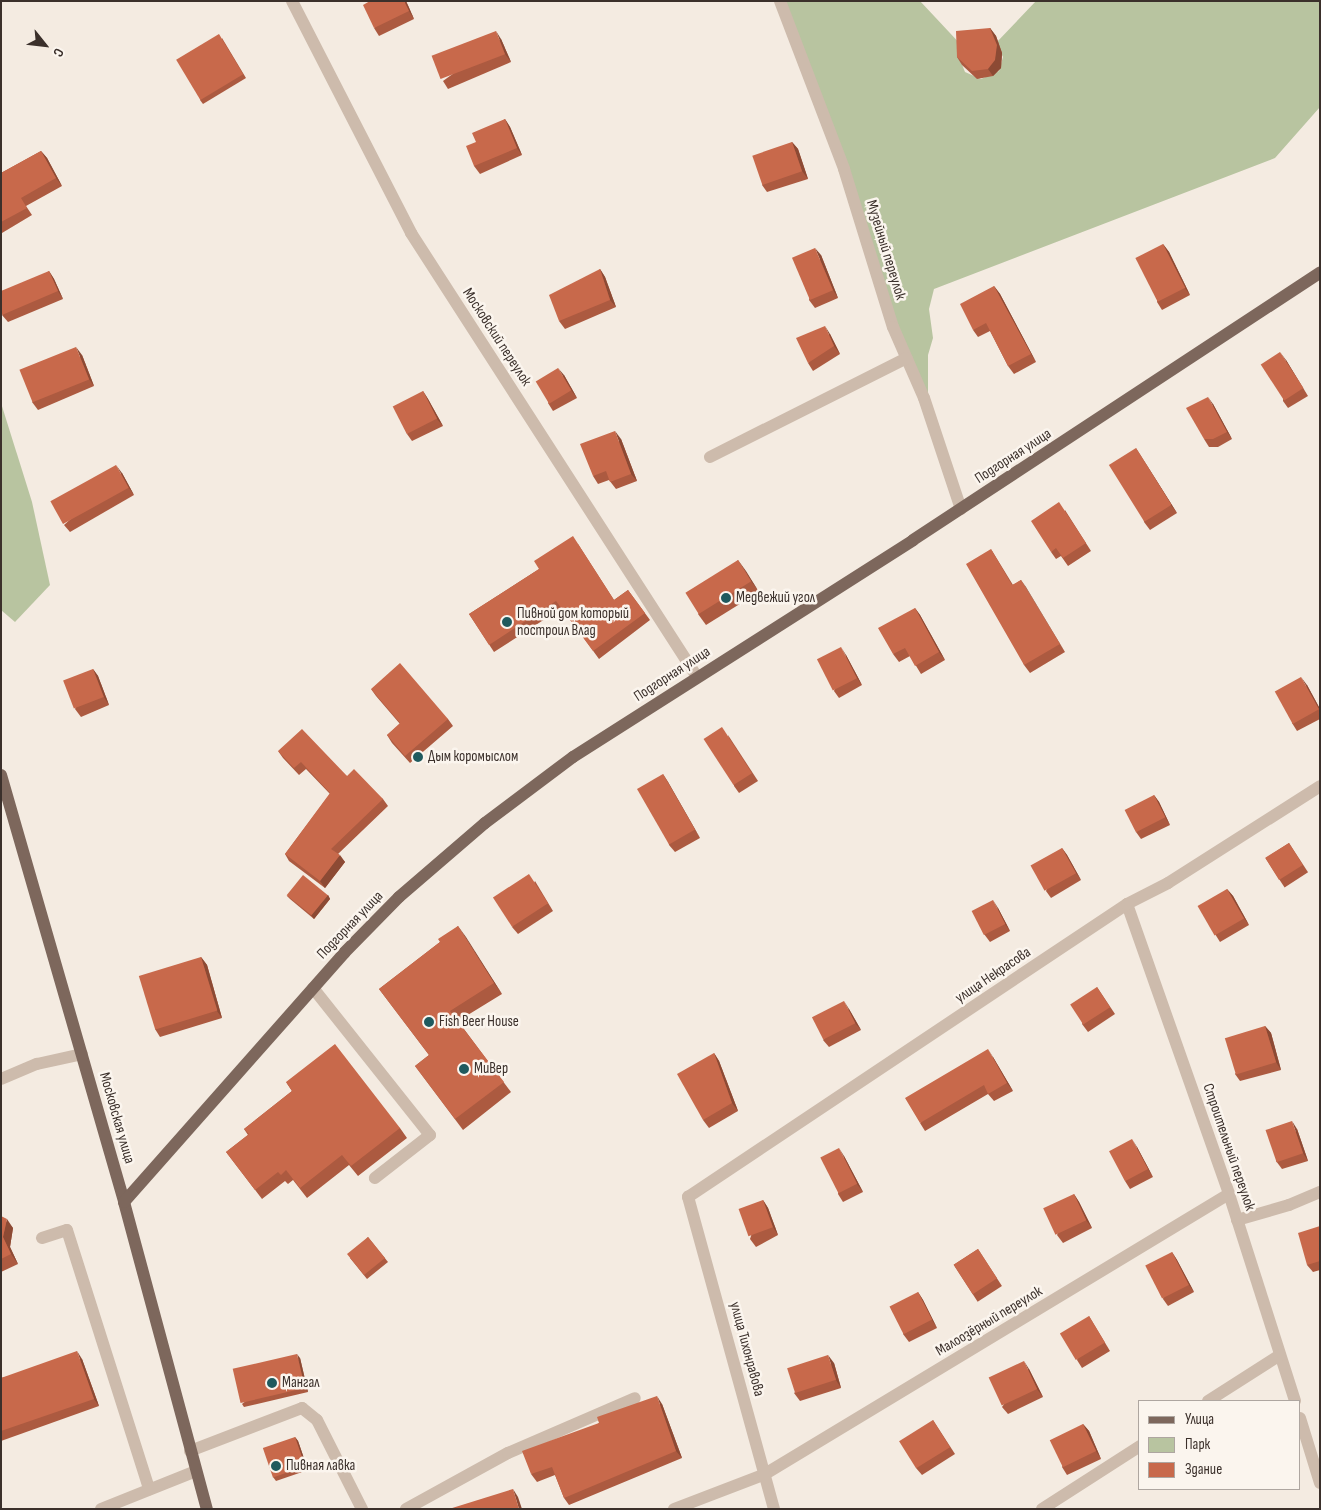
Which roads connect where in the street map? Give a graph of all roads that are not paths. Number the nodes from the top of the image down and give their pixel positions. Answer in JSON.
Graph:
{"nodes":[{"id":1,"x":292,"y":1,"type":"edge"},
{"id":2,"x":780,"y":1,"type":"edge"},
{"id":3,"x":1320,"y":273,"type":"edge"},
{"id":4,"x":907,"y":358,"type":"junction"},
{"id":5,"x":710,"y":457,"type":"dead end"},
{"id":6,"x":961,"y":509,"type":"junction"},
{"id":7,"x":696,"y":677,"type":"junction"},
{"id":8,"x":1,"y":774,"type":"edge"},
{"id":9,"x":1320,"y":786,"type":"edge"},
{"id":10,"x":1128,"y":904,"type":"junction"},
{"id":11,"x":313,"y":988,"type":"junction"},
{"id":12,"x":82,"y":1054,"type":"junction"},
{"id":13,"x":1,"y":1079,"type":"edge"},
{"id":14,"x":375,"y":1178,"type":"dead end"},
{"id":15,"x":1320,"y":1192,"type":"edge"},
{"id":16,"x":1229,"y":1194,"type":"junction"},
{"id":17,"x":688,"y":1197,"type":"joint"},
{"id":18,"x":124,"y":1202,"type":"junction"},
{"id":19,"x":1237,"y":1220,"type":"junction"},
{"id":20,"x":42,"y":1238,"type":"dead end"},
{"id":21,"x":1280,"y":1355,"type":"junction"},
{"id":22,"x":635,"y":1398,"type":"dead end"},
{"id":23,"x":1210,"y":1400,"type":"edge"},
{"id":24,"x":1295,"y":1400,"type":"edge"},
{"id":25,"x":1301,"y":1421,"type":"edge"},
{"id":26,"x":1138,"y":1447,"type":"edge"},
{"id":27,"x":190,"y":1451,"type":"junction"},
{"id":28,"x":196,"y":1471,"type":"junction"},
{"id":29,"x":765,"y":1474,"type":"junction"},
{"id":30,"x":1320,"y":1483,"type":"edge"},
{"id":31,"x":149,"y":1489,"type":"junction"},
{"id":32,"x":101,"y":1509,"type":"edge"},
{"id":33,"x":207,"y":1509,"type":"edge"},
{"id":34,"x":362,"y":1509,"type":"edge"},
{"id":35,"x":406,"y":1509,"type":"edge"},
{"id":36,"x":674,"y":1509,"type":"edge"},
{"id":37,"x":774,"y":1509,"type":"edge"},
{"id":38,"x":1042,"y":1509,"type":"edge"}],
"edges":[{"from":1,"to":7,"type":"street","name":"Московский переулок"},
{"from":2,"to":4,"type":"street","name":"Музейный переулок"},
{"from":3,"to":6,"type":"main road","name":"Подгорная улица"},
{"from":4,"to":5,"type":"street"},
{"from":4,"to":6,"type":"street","name":"Музейный переулок"},
{"from":6,"to":7,"type":"main road","name":"Подгорная улица"},
{"from":7,"to":11,"type":"main road","name":"Подгорная улица"},
{"from":8,"to":12,"type":"main road","name":"Московская улица"},
{"from":9,"to":10,"type":"street","name":"улица Некрасова"},
{"from":10,"to":16,"type":"street","name":"Строительный переулок"},
{"from":10,"to":17,"type":"street","name":"улица Некрасова"},
{"from":11,"to":14,"type":"street"},
{"from":11,"to":18,"type":"main road","name":"Подгорная улица"},
{"from":12,"to":13,"type":"street"},
{"from":12,"to":18,"type":"main road","name":"Московская улица"},
{"from":15,"to":19,"type":"street"},
{"from":16,"to":19,"type":"street","name":"Строительный переулок"},
{"from":16,"to":29,"type":"street","name":"Малоозёрный переулок"},
{"from":17,"to":29,"type":"street","name":"улица Тихонравова"},
{"from":18,"to":27,"type":"main road","name":"Московская улица"},
{"from":19,"to":21,"type":"street","name":"Строительный переулок"},
{"from":20,"to":31,"type":"street"},
{"from":21,"to":23,"type":"street"},
{"from":21,"to":24,"type":"street","name":"Строительный переулок"},
{"from":22,"to":35,"type":"street"},
{"from":25,"to":30,"type":"street"},
{"from":26,"to":38,"type":"street"},
{"from":27,"to":28,"type":"main road","name":"Московская улица"},
{"from":27,"to":34,"type":"street"},
{"from":28,"to":31,"type":"street"},
{"from":28,"to":33,"type":"main road","name":"Московская улица"},
{"from":29,"to":36,"type":"street","name":"Малоозёрный переулок"},
{"from":29,"to":37,"type":"street","name":"улица Тихонравова"},
{"from":31,"to":32,"type":"street"}]}
